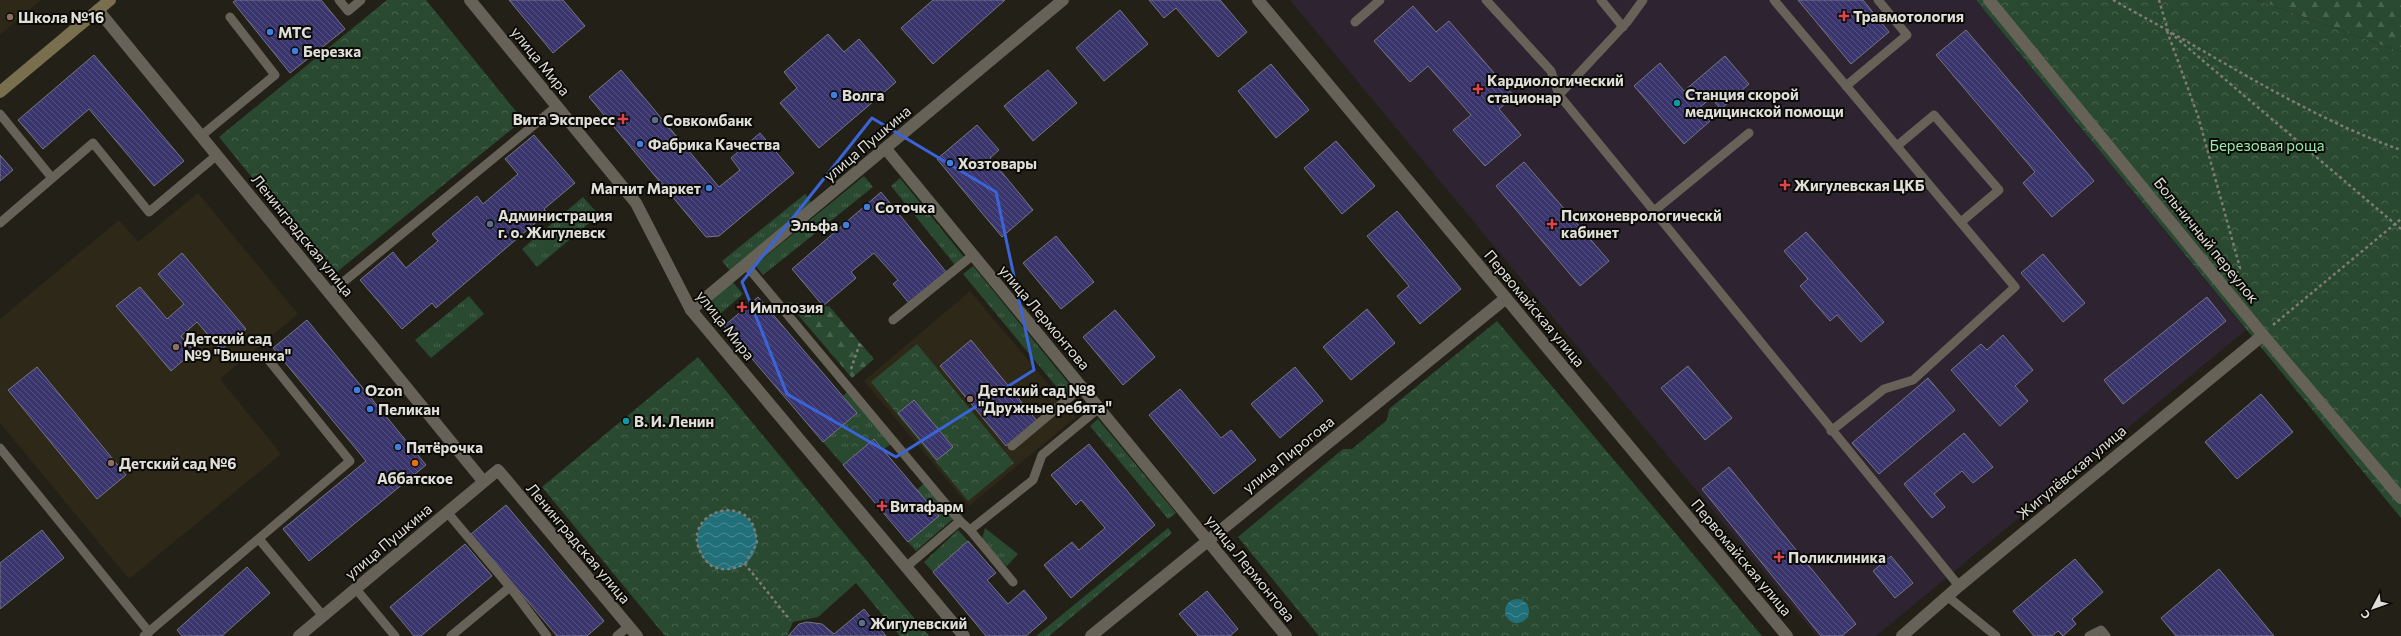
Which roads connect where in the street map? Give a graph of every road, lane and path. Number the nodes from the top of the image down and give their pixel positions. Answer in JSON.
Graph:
{"nodes":[{"id":1,"x":110,"y":0,"type":"edge"},
{"id":2,"x":339,"y":0,"type":"edge"},
{"id":3,"x":362,"y":0,"type":"edge"},
{"id":4,"x":470,"y":0,"type":"edge"},
{"id":5,"x":1063,"y":0,"type":"edge"},
{"id":6,"x":1258,"y":0,"type":"edge"},
{"id":7,"x":1380,"y":0,"type":"edge"},
{"id":8,"x":1486,"y":0,"type":"edge"},
{"id":9,"x":1601,"y":0,"type":"edge"},
{"id":10,"x":1643,"y":0,"type":"edge"},
{"id":11,"x":1774,"y":0,"type":"edge"},
{"id":12,"x":1878,"y":0,"type":"edge"},
{"id":13,"x":1989,"y":0,"type":"edge"},
{"id":14,"x":2113,"y":0,"type":"edge"},
{"id":15,"x":2159,"y":0,"type":"edge"},
{"id":16,"x":98,"y":10,"type":"junction"},
{"id":17,"x":230,"y":17,"type":"dead end"},
{"id":18,"x":1355,"y":22,"type":"dead end"},
{"id":19,"x":1623,"y":27,"type":"junction"},
{"id":20,"x":2167,"y":30,"type":"junction"},
{"id":21,"x":1846,"y":86,"type":"junction"},
{"id":22,"x":0,"y":92,"type":"edge"},
{"id":23,"x":1559,"y":95,"type":"junction"},
{"id":24,"x":557,"y":106,"type":"junction"},
{"id":25,"x":0,"y":114,"type":"edge"},
{"id":26,"x":1749,"y":133,"type":"dead end"},
{"id":27,"x":201,"y":136,"type":"junction"},
{"id":28,"x":1897,"y":146,"type":"junction"},
{"id":29,"x":886,"y":149,"type":"junction"},
{"id":30,"x":2401,"y":150,"type":"edge"},
{"id":31,"x":217,"y":155,"type":"junction"},
{"id":32,"x":52,"y":178,"type":"junction"},
{"id":33,"x":1654,"y":211,"type":"junction"},
{"id":34,"x":2401,"y":219,"type":"edge"},
{"id":35,"x":1961,"y":222,"type":"junction"},
{"id":36,"x":0,"y":223,"type":"edge"},
{"id":37,"x":2395,"y":225,"type":"junction"},
{"id":38,"x":2401,"y":229,"type":"edge"},
{"id":39,"x":973,"y":255,"type":"junction"},
{"id":40,"x":746,"y":265,"type":"junction"},
{"id":41,"x":2226,"y":289,"type":"junction"},
{"id":42,"x":330,"y":293,"type":"junction"},
{"id":43,"x":1506,"y":298,"type":"junction"},
{"id":44,"x":691,"y":310,"type":"junction"},
{"id":45,"x":2284,"y":315,"type":"dead end"},
{"id":46,"x":893,"y":320,"type":"dead end"},
{"id":47,"x":2263,"y":335,"type":"junction"},
{"id":48,"x":860,"y":343,"type":"dead end"},
{"id":49,"x":267,"y":358,"type":"dead end"},
{"id":50,"x":846,"y":385,"type":"junction"},
{"id":51,"x":1082,"y":388,"type":"junction"},
{"id":52,"x":1099,"y":408,"type":"junction"},
{"id":53,"x":1832,"y":430,"type":"junction"},
{"id":54,"x":1012,"y":446,"type":"dead end"},
{"id":55,"x":0,"y":448,"type":"edge"},
{"id":56,"x":498,"y":470,"type":"joint"},
{"id":57,"x":483,"y":481,"type":"junction"},
{"id":58,"x":2401,"y":498,"type":"edge"},
{"id":59,"x":447,"y":512,"type":"junction"},
{"id":60,"x":960,"y":521,"type":"junction"},
{"id":61,"x":970,"y":530,"type":"junction"},
{"id":62,"x":259,"y":539,"type":"junction"},
{"id":63,"x":1208,"y":540,"type":"junction"},
{"id":64,"x":745,"y":564,"type":"junction"},
{"id":65,"x":906,"y":567,"type":"junction"},
{"id":66,"x":1013,"y":582,"type":"dead end"},
{"id":67,"x":1959,"y":586,"type":"junction"},
{"id":68,"x":510,"y":587,"type":"junction"},
{"id":69,"x":356,"y":589,"type":"junction"},
{"id":70,"x":1947,"y":596,"type":"junction"},
{"id":71,"x":323,"y":616,"type":"junction"},
{"id":72,"x":790,"y":620,"type":"dead end"},
{"id":73,"x":629,"y":626,"type":"junction"},
{"id":74,"x":147,"y":634,"type":"edge"},
{"id":75,"x":299,"y":636,"type":"edge"},
{"id":76,"x":395,"y":636,"type":"edge"},
{"id":77,"x":451,"y":636,"type":"edge"},
{"id":78,"x":547,"y":636,"type":"edge"},
{"id":79,"x":617,"y":636,"type":"edge"},
{"id":80,"x":637,"y":636,"type":"edge"},
{"id":81,"x":964,"y":636,"type":"edge"},
{"id":82,"x":1091,"y":636,"type":"edge"},
{"id":83,"x":1286,"y":636,"type":"edge"},
{"id":84,"x":1787,"y":636,"type":"edge"},
{"id":85,"x":1902,"y":636,"type":"edge"},
{"id":86,"x":1996,"y":636,"type":"edge"},
{"id":87,"x":2089,"y":636,"type":"edge"},
{"id":88,"x":2106,"y":636,"type":"edge"}],
"edges":[{"from":1,"to":16,"type":"street"},
{"from":2,"to":3,"type":"lane"},
{"from":4,"to":24,"type":"street","name":"улица Мира"},
{"from":5,"to":29,"type":"street","name":"улица Пушкина"},
{"from":6,"to":43,"type":"street","name":"Первомайская улица"},
{"from":7,"to":18,"type":"lane"},
{"from":8,"to":23,"type":"lane"},
{"from":9,"to":19,"type":"lane"},
{"from":10,"to":19,"type":"lane"},
{"from":11,"to":21,"type":"lane"},
{"from":12,"to":21,"type":"lane"},
{"from":13,"to":41,"type":"street","name":"Больничный переулок"},
{"from":14,"to":20,"type":"path"},
{"from":15,"to":20,"type":"path"},
{"from":16,"to":22,"type":"street"},
{"from":16,"to":27,"type":"street","name":"Ленинградская улица"},
{"from":17,"to":27,"type":"lane"},
{"from":19,"to":23,"type":"lane"},
{"from":20,"to":30,"type":"path"},
{"from":20,"to":37,"type":"path"},
{"from":20,"to":41,"type":"path"},
{"from":21,"to":28,"type":"lane"},
{"from":23,"to":33,"type":"lane"},
{"from":24,"to":42,"type":"lane"},
{"from":24,"to":44,"type":"street","name":"улица Мира"},
{"from":25,"to":32,"type":"lane"},
{"from":26,"to":33,"type":"lane"},
{"from":27,"to":31,"type":"street","name":"Ленинградская улица"},
{"from":28,"to":35,"type":"lane"},
{"from":28,"to":35,"type":"lane"},
{"from":29,"to":39,"type":"street","name":"улица Лермонтова"},
{"from":29,"to":40,"type":"street","name":"улица Пушкина"},
{"from":31,"to":32,"type":"lane"},
{"from":31,"to":42,"type":"street","name":"Ленинградская улица"},
{"from":32,"to":36,"type":"lane"},
{"from":33,"to":53,"type":"lane"},
{"from":34,"to":37,"type":"path"},
{"from":35,"to":53,"type":"lane"},
{"from":37,"to":38,"type":"path"},
{"from":37,"to":45,"type":"path"},
{"from":39,"to":46,"type":"lane"},
{"from":39,"to":51,"type":"street","name":"улица Лермонтова"},
{"from":40,"to":44,"type":"street","name":"улица Пушкина"},
{"from":40,"to":50,"type":"lane"},
{"from":41,"to":47,"type":"street","name":"Больничный переулок"},
{"from":42,"to":57,"type":"street","name":"Ленинградская улица"},
{"from":43,"to":63,"type":"street","name":"улица Пирогова"},
{"from":43,"to":84,"type":"street","name":"Первомайская улица"},
{"from":44,"to":65,"type":"street","name":"улица Мира"},
{"from":47,"to":58,"type":"street","name":"Больничный переулок"},
{"from":47,"to":67,"type":"street","name":"Жигулёвская улица"},
{"from":48,"to":50,"type":"path"},
{"from":49,"to":62,"type":"lane"},
{"from":50,"to":60,"type":"lane"},
{"from":51,"to":52,"type":"street","name":"улица Лермонтова"},
{"from":51,"to":54,"type":"lane"},
{"from":52,"to":61,"type":"lane"},
{"from":52,"to":63,"type":"street","name":"улица Лермонтова"},
{"from":53,"to":67,"type":"lane"},
{"from":55,"to":74,"type":"lane"},
{"from":56,"to":57,"type":"street","name":"улица Пушкина"},
{"from":56,"to":73,"type":"street","name":"Ленинградская улица"},
{"from":57,"to":59,"type":"street","name":"улица Пушкина"},
{"from":59,"to":68,"type":"lane"},
{"from":59,"to":69,"type":"street","name":"улица Пушкина"},
{"from":60,"to":61,"type":"lane"},
{"from":60,"to":65,"type":"lane"},
{"from":61,"to":66,"type":"lane"},
{"from":62,"to":71,"type":"lane"},
{"from":62,"to":74,"type":"lane"},
{"from":63,"to":82,"type":"street","name":"улица Пирогова"},
{"from":63,"to":83,"type":"street","name":"улица Лермонтова"},
{"from":64,"to":64,"type":"path"},
{"from":64,"to":72,"type":"path"},
{"from":65,"to":81,"type":"street","name":"улица Мира"},
{"from":67,"to":70,"type":"street","name":"Жигулёвская улица"},
{"from":68,"to":77,"type":"lane"},
{"from":68,"to":78,"type":"lane"},
{"from":69,"to":71,"type":"street","name":"улица Пушкина"},
{"from":69,"to":76,"type":"lane"},
{"from":70,"to":85,"type":"street","name":"Жигулёвская улица"},
{"from":70,"to":86,"type":"lane"},
{"from":71,"to":75,"type":"street","name":"улица Пушкина"},
{"from":73,"to":79,"type":"lane"},
{"from":73,"to":80,"type":"street","name":"Ленинградская улица"},
{"from":87,"to":88,"type":"lane"}]}
